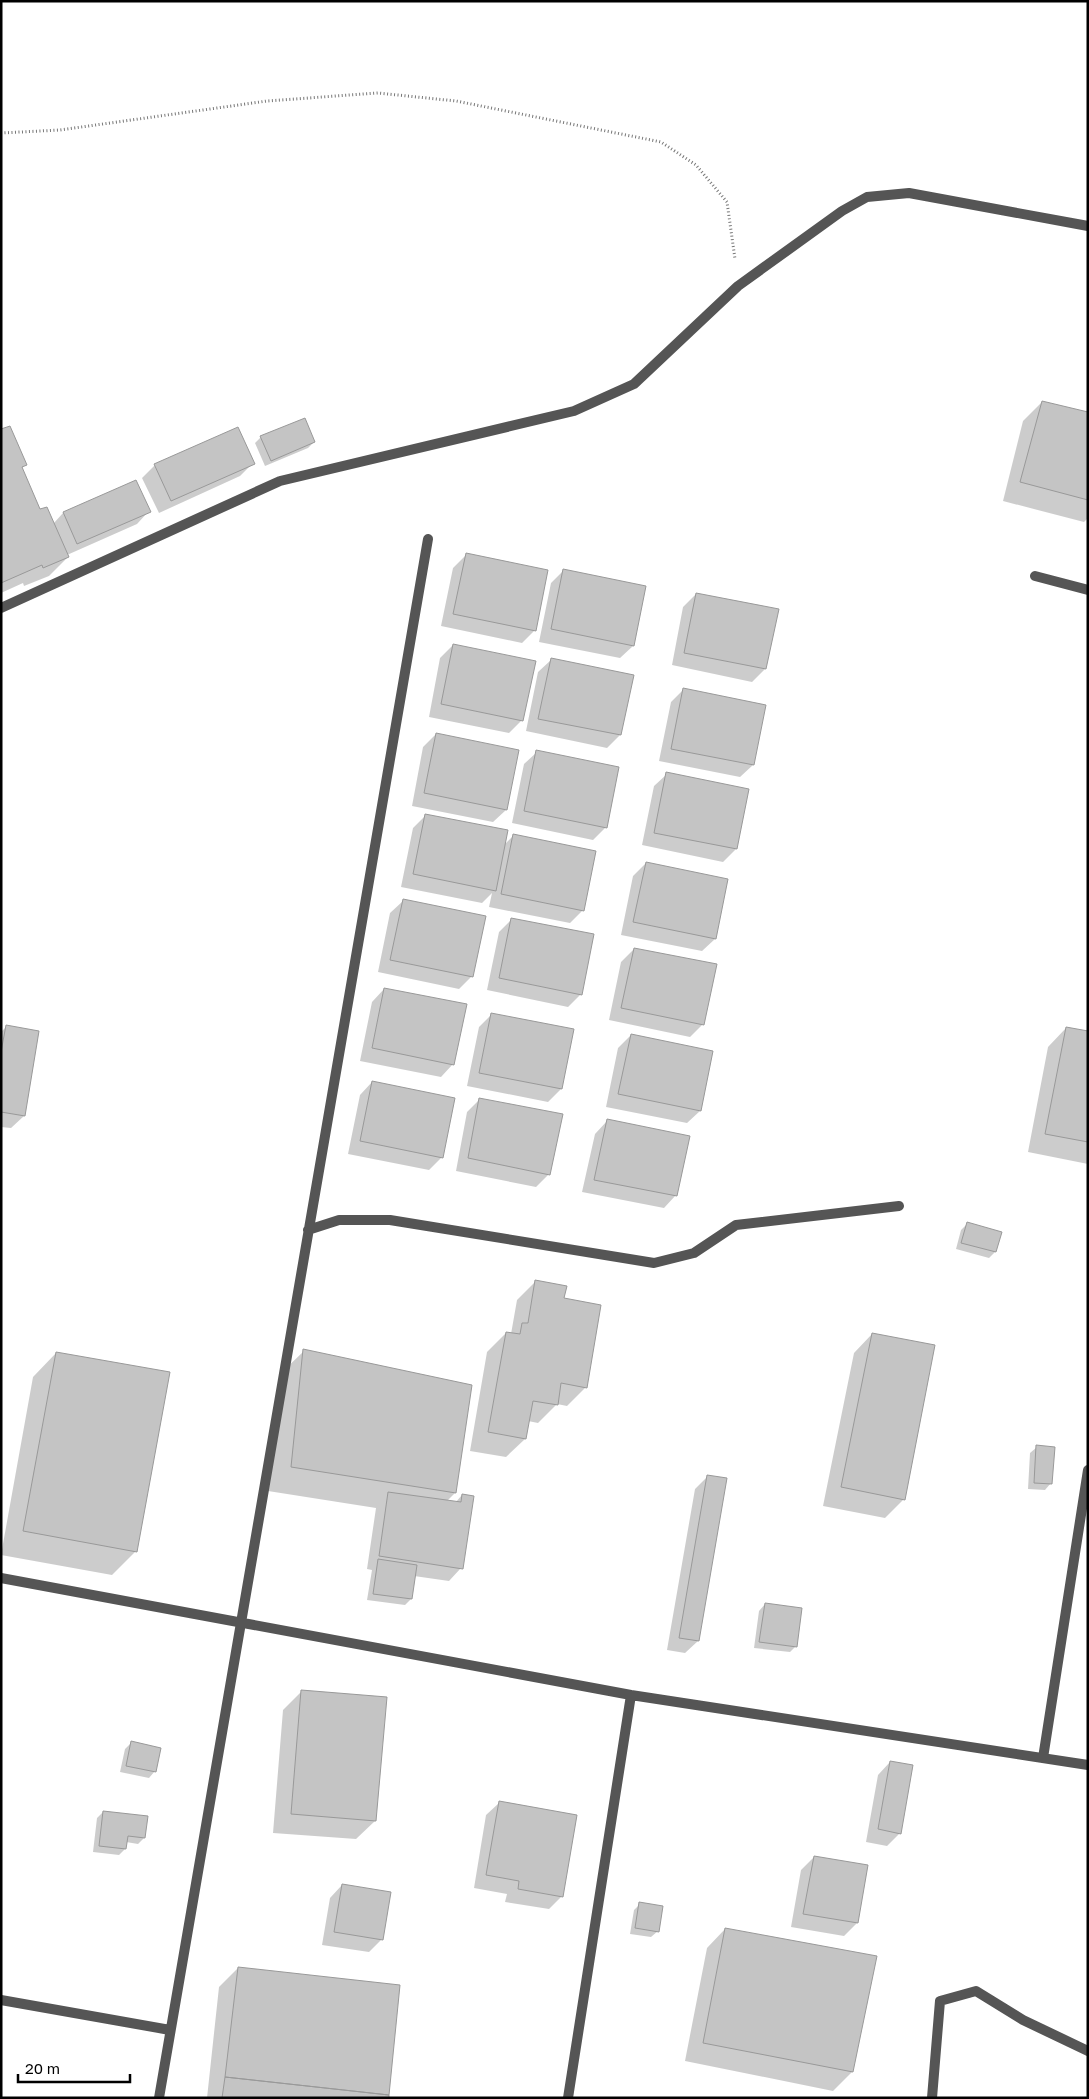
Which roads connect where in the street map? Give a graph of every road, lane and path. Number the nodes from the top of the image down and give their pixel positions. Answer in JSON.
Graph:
{"nodes":[{"id":1,"x":1,"y":133,"type":"edge"},
{"id":2,"x":1088,"y":226,"type":"edge"},
{"id":3,"x":738,"y":286,"type":"junction"},
{"id":4,"x":428,"y":539,"type":"dead end"},
{"id":5,"x":1036,"y":576,"type":"dead end"},
{"id":6,"x":1088,"y":590,"type":"edge"},
{"id":7,"x":1,"y":608,"type":"edge"},
{"id":8,"x":899,"y":1206,"type":"dead end"},
{"id":9,"x":308,"y":1230,"type":"junction"},
{"id":10,"x":1088,"y":1470,"type":"edge"},
{"id":11,"x":1,"y":1578,"type":"edge"},
{"id":12,"x":241,"y":1622,"type":"junction"},
{"id":13,"x":631,"y":1695,"type":"junction"},
{"id":14,"x":1043,"y":1758,"type":"junction"},
{"id":15,"x":1088,"y":1765,"type":"edge"},
{"id":16,"x":1,"y":2000,"type":"edge"},
{"id":17,"x":170,"y":2030,"type":"junction"},
{"id":18,"x":1088,"y":2051,"type":"edge"},
{"id":19,"x":158,"y":2098,"type":"edge"},
{"id":20,"x":568,"y":2098,"type":"edge"},
{"id":21,"x":932,"y":2098,"type":"edge"}],
"edges":[{"from":1,"to":3,"type":"path"},
{"from":2,"to":3,"type":"street"},
{"from":3,"to":7,"type":"street"},
{"from":4,"to":9,"type":"street"},
{"from":5,"to":6,"type":"street"},
{"from":8,"to":9,"type":"street"},
{"from":9,"to":12,"type":"street"},
{"from":10,"to":14,"type":"street"},
{"from":11,"to":12,"type":"street"},
{"from":12,"to":13,"type":"street"},
{"from":12,"to":17,"type":"street"},
{"from":13,"to":14,"type":"street"},
{"from":13,"to":20,"type":"street"},
{"from":14,"to":15,"type":"street"},
{"from":16,"to":17,"type":"street"},
{"from":17,"to":19,"type":"street"},
{"from":18,"to":21,"type":"street"}]}
